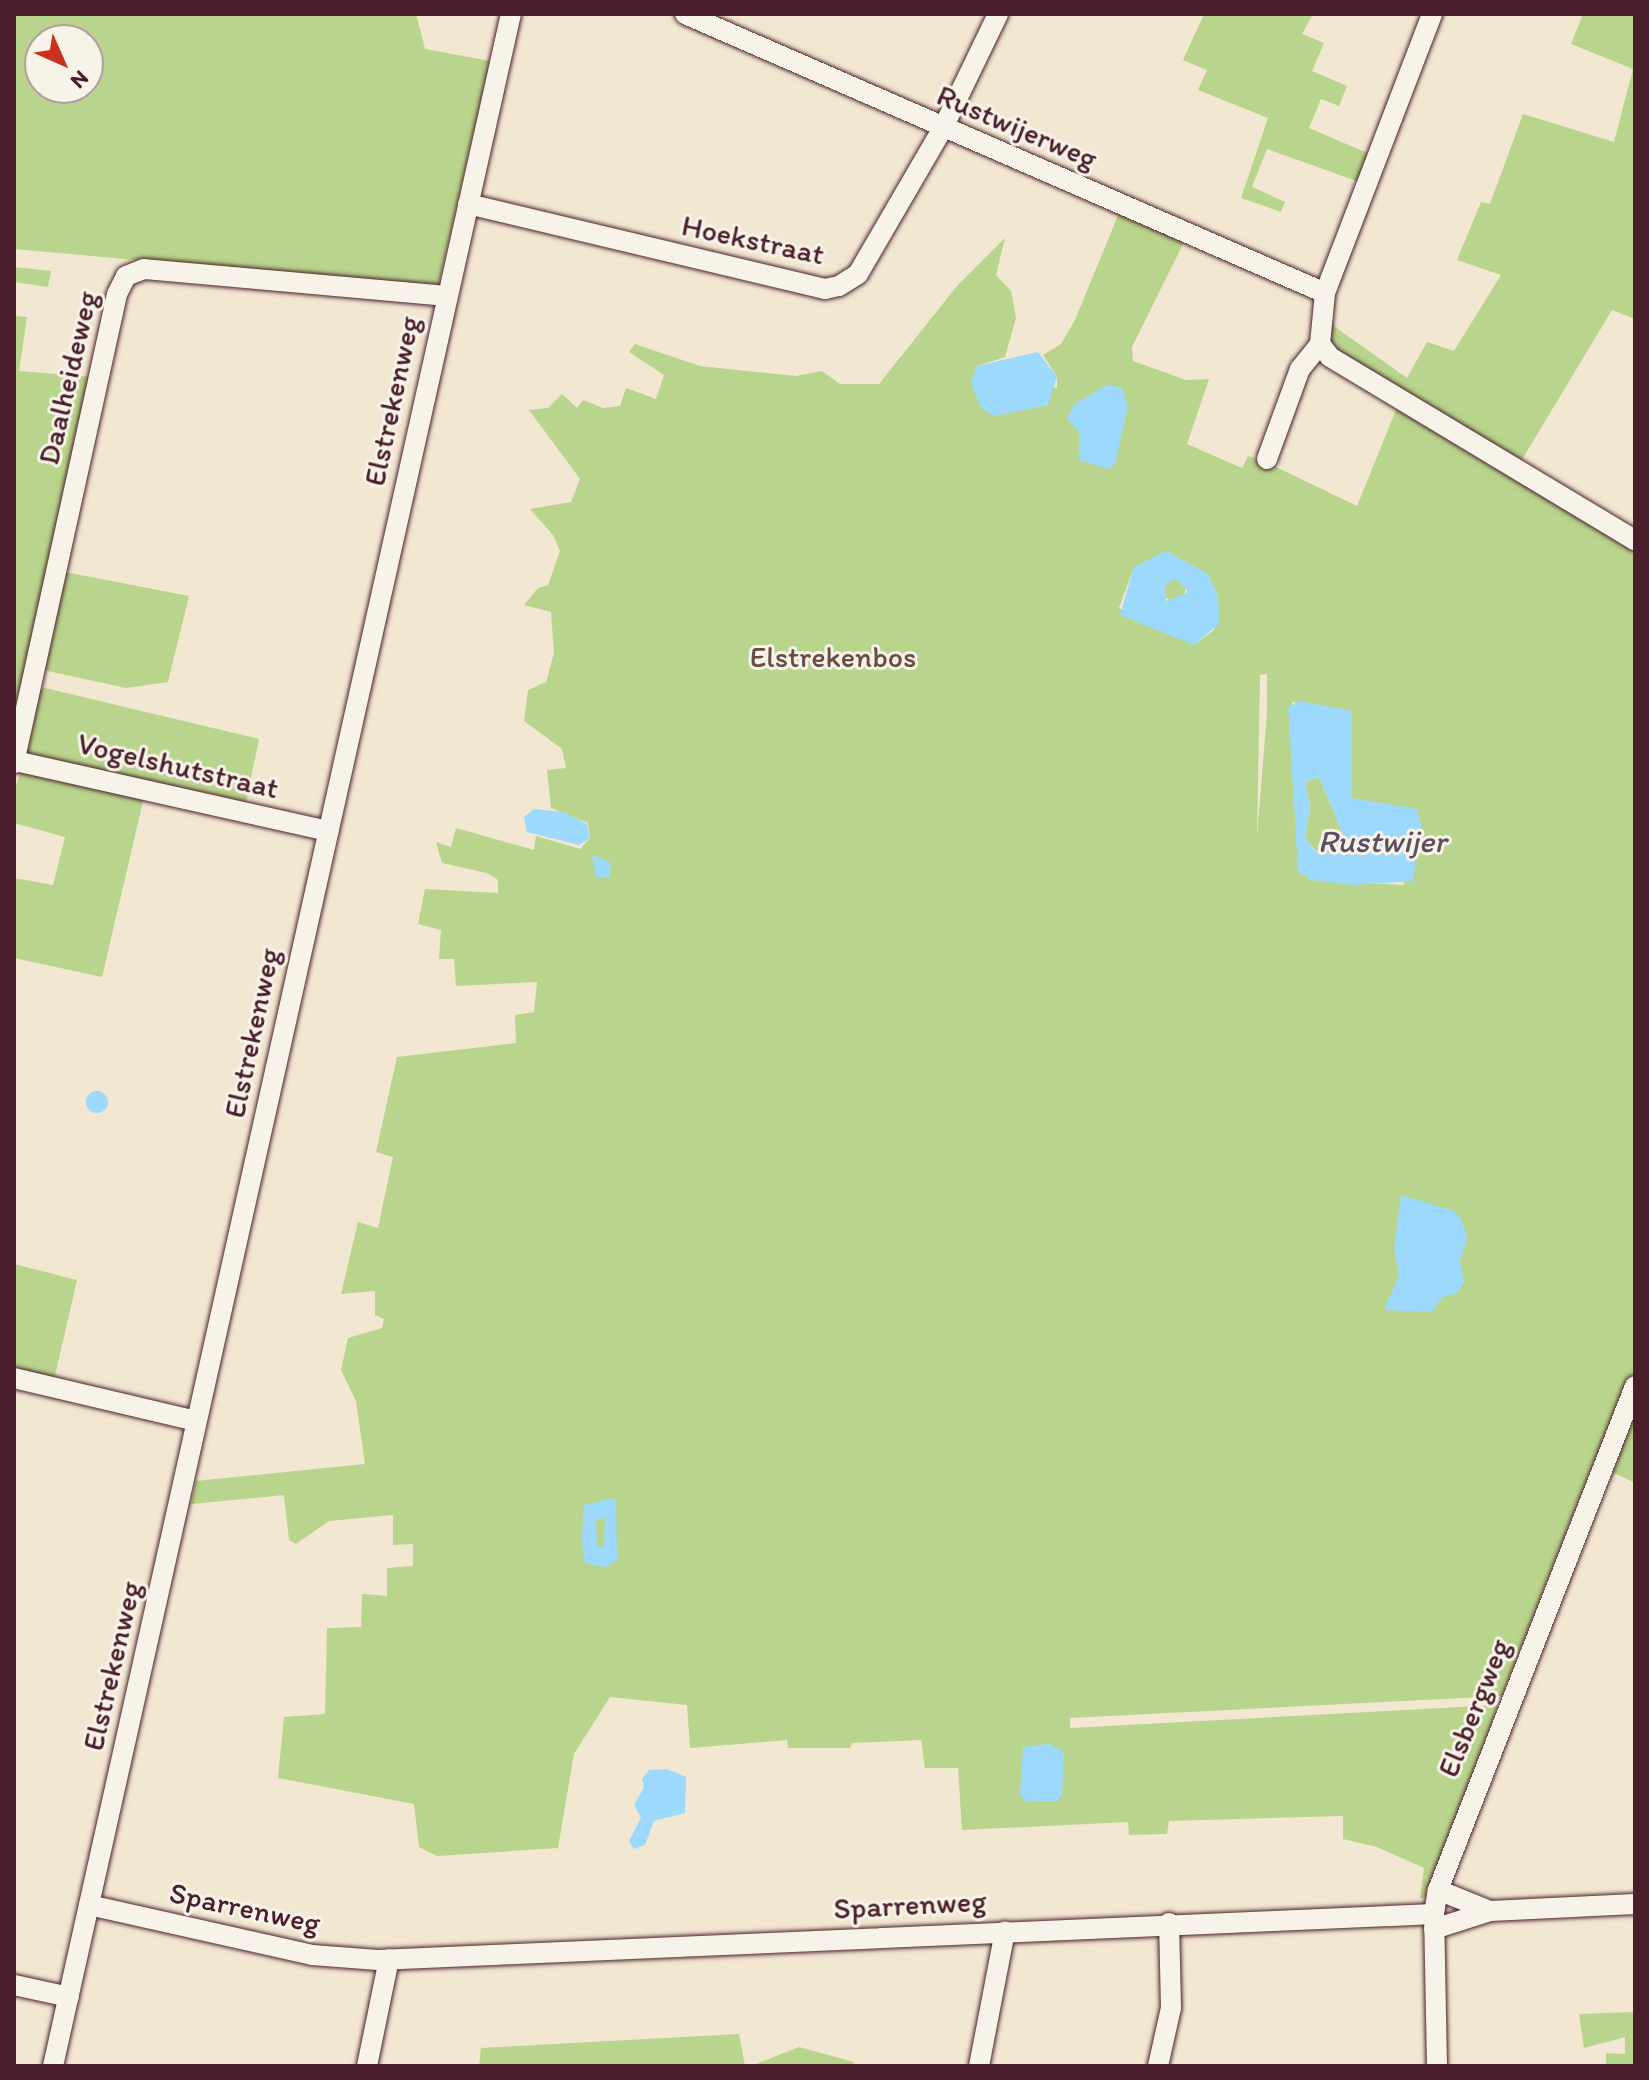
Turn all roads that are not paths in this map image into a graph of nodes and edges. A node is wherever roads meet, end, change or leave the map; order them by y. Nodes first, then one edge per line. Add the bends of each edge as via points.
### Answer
1 (511, 14) edge
2 (685, 14) edge
3 (998, 14) edge
4 (1432, 14) edge
5 (943, 128) junction
6 (468, 204) junction
7 (1325, 293) junction
8 (446, 296) junction
9 (1320, 344) junction
10 (1267, 459) dead end
11 (1635, 540) edge
12 (14, 762) edge
13 (328, 831) junction
14 (14, 1378) edge
15 (1635, 1386) edge
16 (196, 1421) junction
17 (1438, 1890) junction
18 (1635, 1904) edge
19 (89, 1905) junction
20 (1490, 1911) junction
21 (1434, 1922) junction
22 (1169, 1923) junction
23 (1005, 1931) junction
24 (389, 1959) junction
25 (14, 1985) edge
26 (69, 1997) junction
27 (53, 2066) edge
28 (367, 2066) edge
29 (979, 2066) edge
30 (1158, 2066) edge
31 (1437, 2066) edge

1 - 6 street, Elstrekenweg
2 - 5 street, Rustwijerweg
3 - 5 street, Hoekstraat
4 - 7 street
5 - 6 street, Hoekstraat via 858,274 825,289
5 - 7 street, Rustwijerweg
6 - 8 street, Elstrekenweg
7 - 9 street
8 - 12 street, Daalheideweg via 144,269 126,276 117,294
8 - 13 street, Elstrekenweg
9 - 10 street via 1300,369
9 - 11 street via 1342,364
12 - 13 street, Vogelshutstraat
13 - 16 street, Elstrekenweg
14 - 16 street
15 - 17 street, Elsbergweg
16 - 19 street, Elstrekenweg
17 - 20 street
17 - 21 street, Elsbergweg
18 - 20 street
19 - 24 street, Sparrenweg via 312,1955
19 - 26 street, Elstrekenweg
20 - 21 street, Sparrenweg
21 - 22 street, Sparrenweg
21 - 31 street, Elsbergweg
22 - 23 street, Sparrenweg
22 - 30 street via 1171,2008
23 - 24 street, Sparrenweg
23 - 29 street
24 - 28 street
25 - 26 street
26 - 27 street, Elstrekenweg

